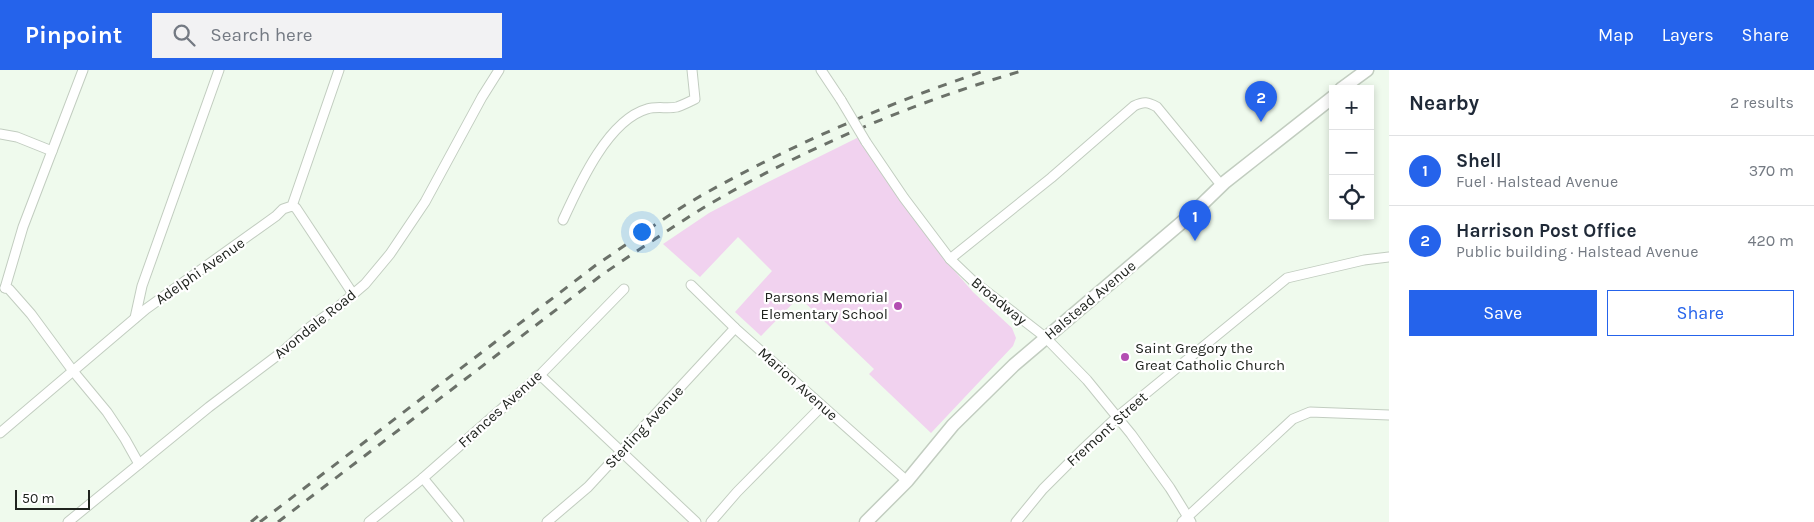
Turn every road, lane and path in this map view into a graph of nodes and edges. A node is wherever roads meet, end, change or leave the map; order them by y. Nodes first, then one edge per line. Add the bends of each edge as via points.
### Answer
1 (83, 70) edge
2 (218, 70) edge
3 (339, 70) edge
4 (499, 70) edge
5 (692, 70) edge
6 (821, 70) edge
7 (1366, 70) edge
8 (1346, 85) edge
9 (1329, 100) edge
10 (0, 134) edge
11 (52, 151) junction
12 (1222, 186) junction
13 (292, 206) junction
14 (563, 220) dead end
15 (1389, 257) edge
16 (950, 259) junction
17 (692, 285) dead end
18 (2, 288) edge
19 (624, 288) dead end
20 (353, 294) junction
21 (136, 318) junction
22 (736, 328) junction
23 (1045, 338) junction
24 (73, 371) junction
25 (540, 375) junction
26 (822, 406) junction
27 (1389, 415) edge
28 (1117, 417) junction
29 (0, 433) edge
30 (621, 452) junction
31 (139, 464) junction
32 (423, 478) junction
33 (907, 481) junction
34 (1187, 520) edge
35 (68, 522) edge
36 (370, 522) edge
37 (459, 522) edge
38 (547, 522) edge
39 (696, 522) edge
40 (711, 522) edge
41 (866, 522) edge
42 (1016, 522) edge

1 - 11 street
2 - 21 street via 142,286
3 - 13 street
4 - 20 street, Avondale Road via 425,202 390,254
5 - 14 street via 695,99 678,107 647,109 626,119 599,151
6 - 16 street, Broadway, bridge via 907,203
7 - 8 street
9 - 12 street, Halstead Avenue
10 - 11 street
11 - 18 street
12 - 16 street via 1157,107 1142,102
12 - 23 street, Halstead Avenue
13 - 20 street
13 - 21 street, Adelphi Avenue
15 - 28 street, Fremont Street via 1287,278
16 - 23 street, Broadway
17 - 22 street, Marion Avenue
18 - 24 street via 8,289 31,314
19 - 25 street, Frances Avenue
20 - 31 street, Avondale Road
21 - 24 street, Adelphi Avenue
22 - 26 street, Marion Avenue
22 - 30 street, Sterling Avenue
23 - 28 street, Broadway via 1087,380
23 - 33 street, Halstead Avenue via 953,424
24 - 29 street, Adelphi Avenue
24 - 31 street via 106,412
25 - 30 street
25 - 32 street, Frances Avenue
26 - 33 street, Marion Avenue
26 - 40 street
27 - 34 street via 1301,414
28 - 34 street, Broadway via 1170,488
28 - 42 street, Fremont Street via 1043,489
30 - 38 street, Sterling Avenue via 588,487
30 - 39 street
31 - 35 street, Avondale Road
32 - 36 street, Frances Avenue
32 - 37 street
33 - 41 street, Halstead Avenue

